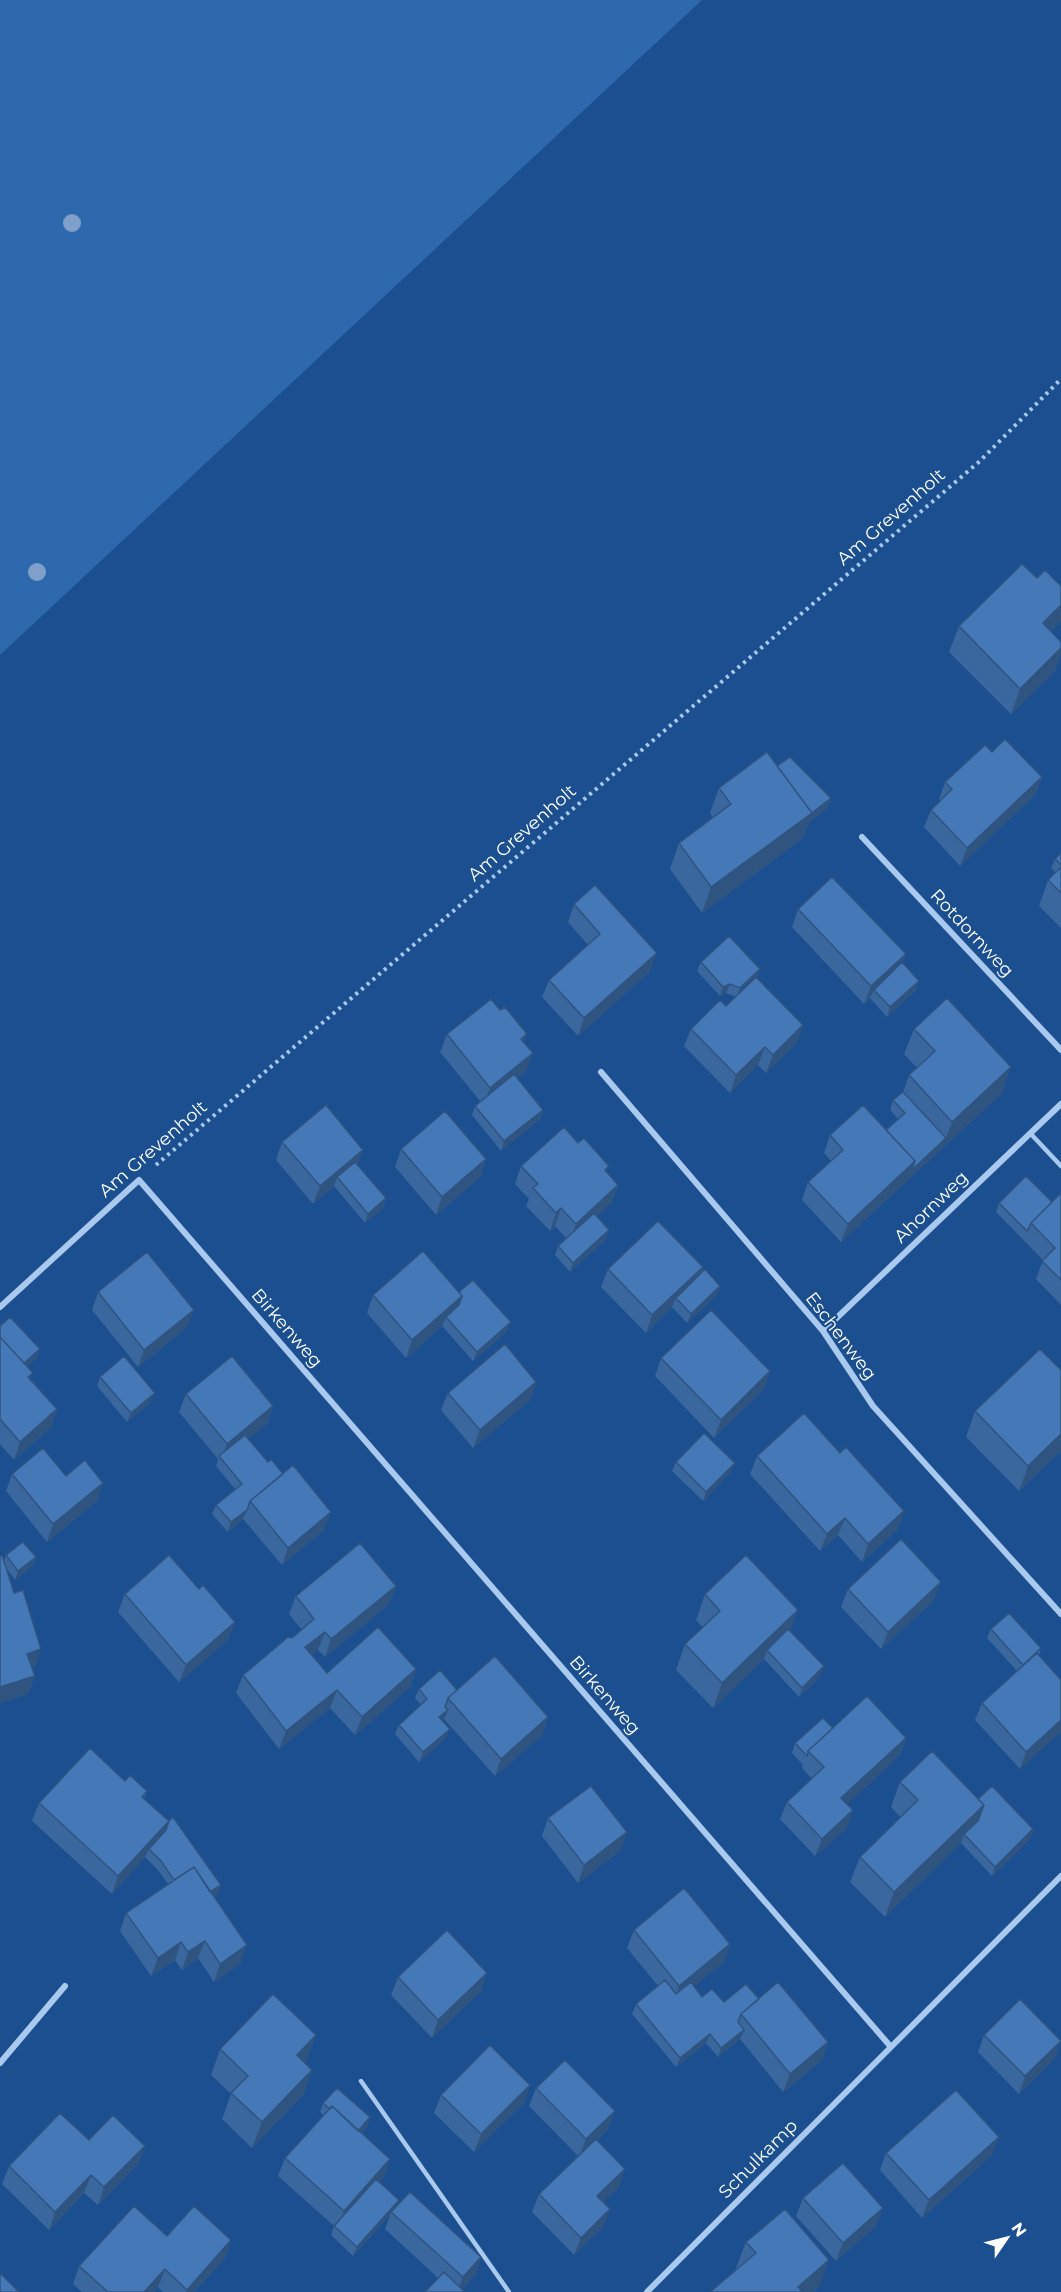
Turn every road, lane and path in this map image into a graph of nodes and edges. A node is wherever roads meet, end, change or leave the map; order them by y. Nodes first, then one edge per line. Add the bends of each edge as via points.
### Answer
1 (1061, 379) edge
2 (862, 837) dead end
3 (1061, 1050) edge
4 (601, 1072) dead end
5 (1061, 1104) edge
6 (1030, 1133) junction
7 (1061, 1166) edge
8 (139, 1180) junction
9 (0, 1307) edge
10 (823, 1331) junction
11 (1061, 1614) edge
12 (1061, 1876) edge
13 (65, 1986) dead end
14 (891, 2047) junction
15 (0, 2063) edge
16 (361, 2081) dead end
17 (509, 2292) edge
18 (647, 2292) edge

1 - 8 path, Am Grevenholt via 980,461
2 - 3 street, Rotdornweg
4 - 10 street, Eschenweg
5 - 6 street, Ahornweg
6 - 7 lane
6 - 10 street, Ahornweg
8 - 9 street, Am Grevenholt
8 - 14 street, Birkenweg
10 - 11 street, Eschenweg via 873,1406
12 - 14 street
13 - 15 street
14 - 18 street, Schulkamp
16 - 17 lane

